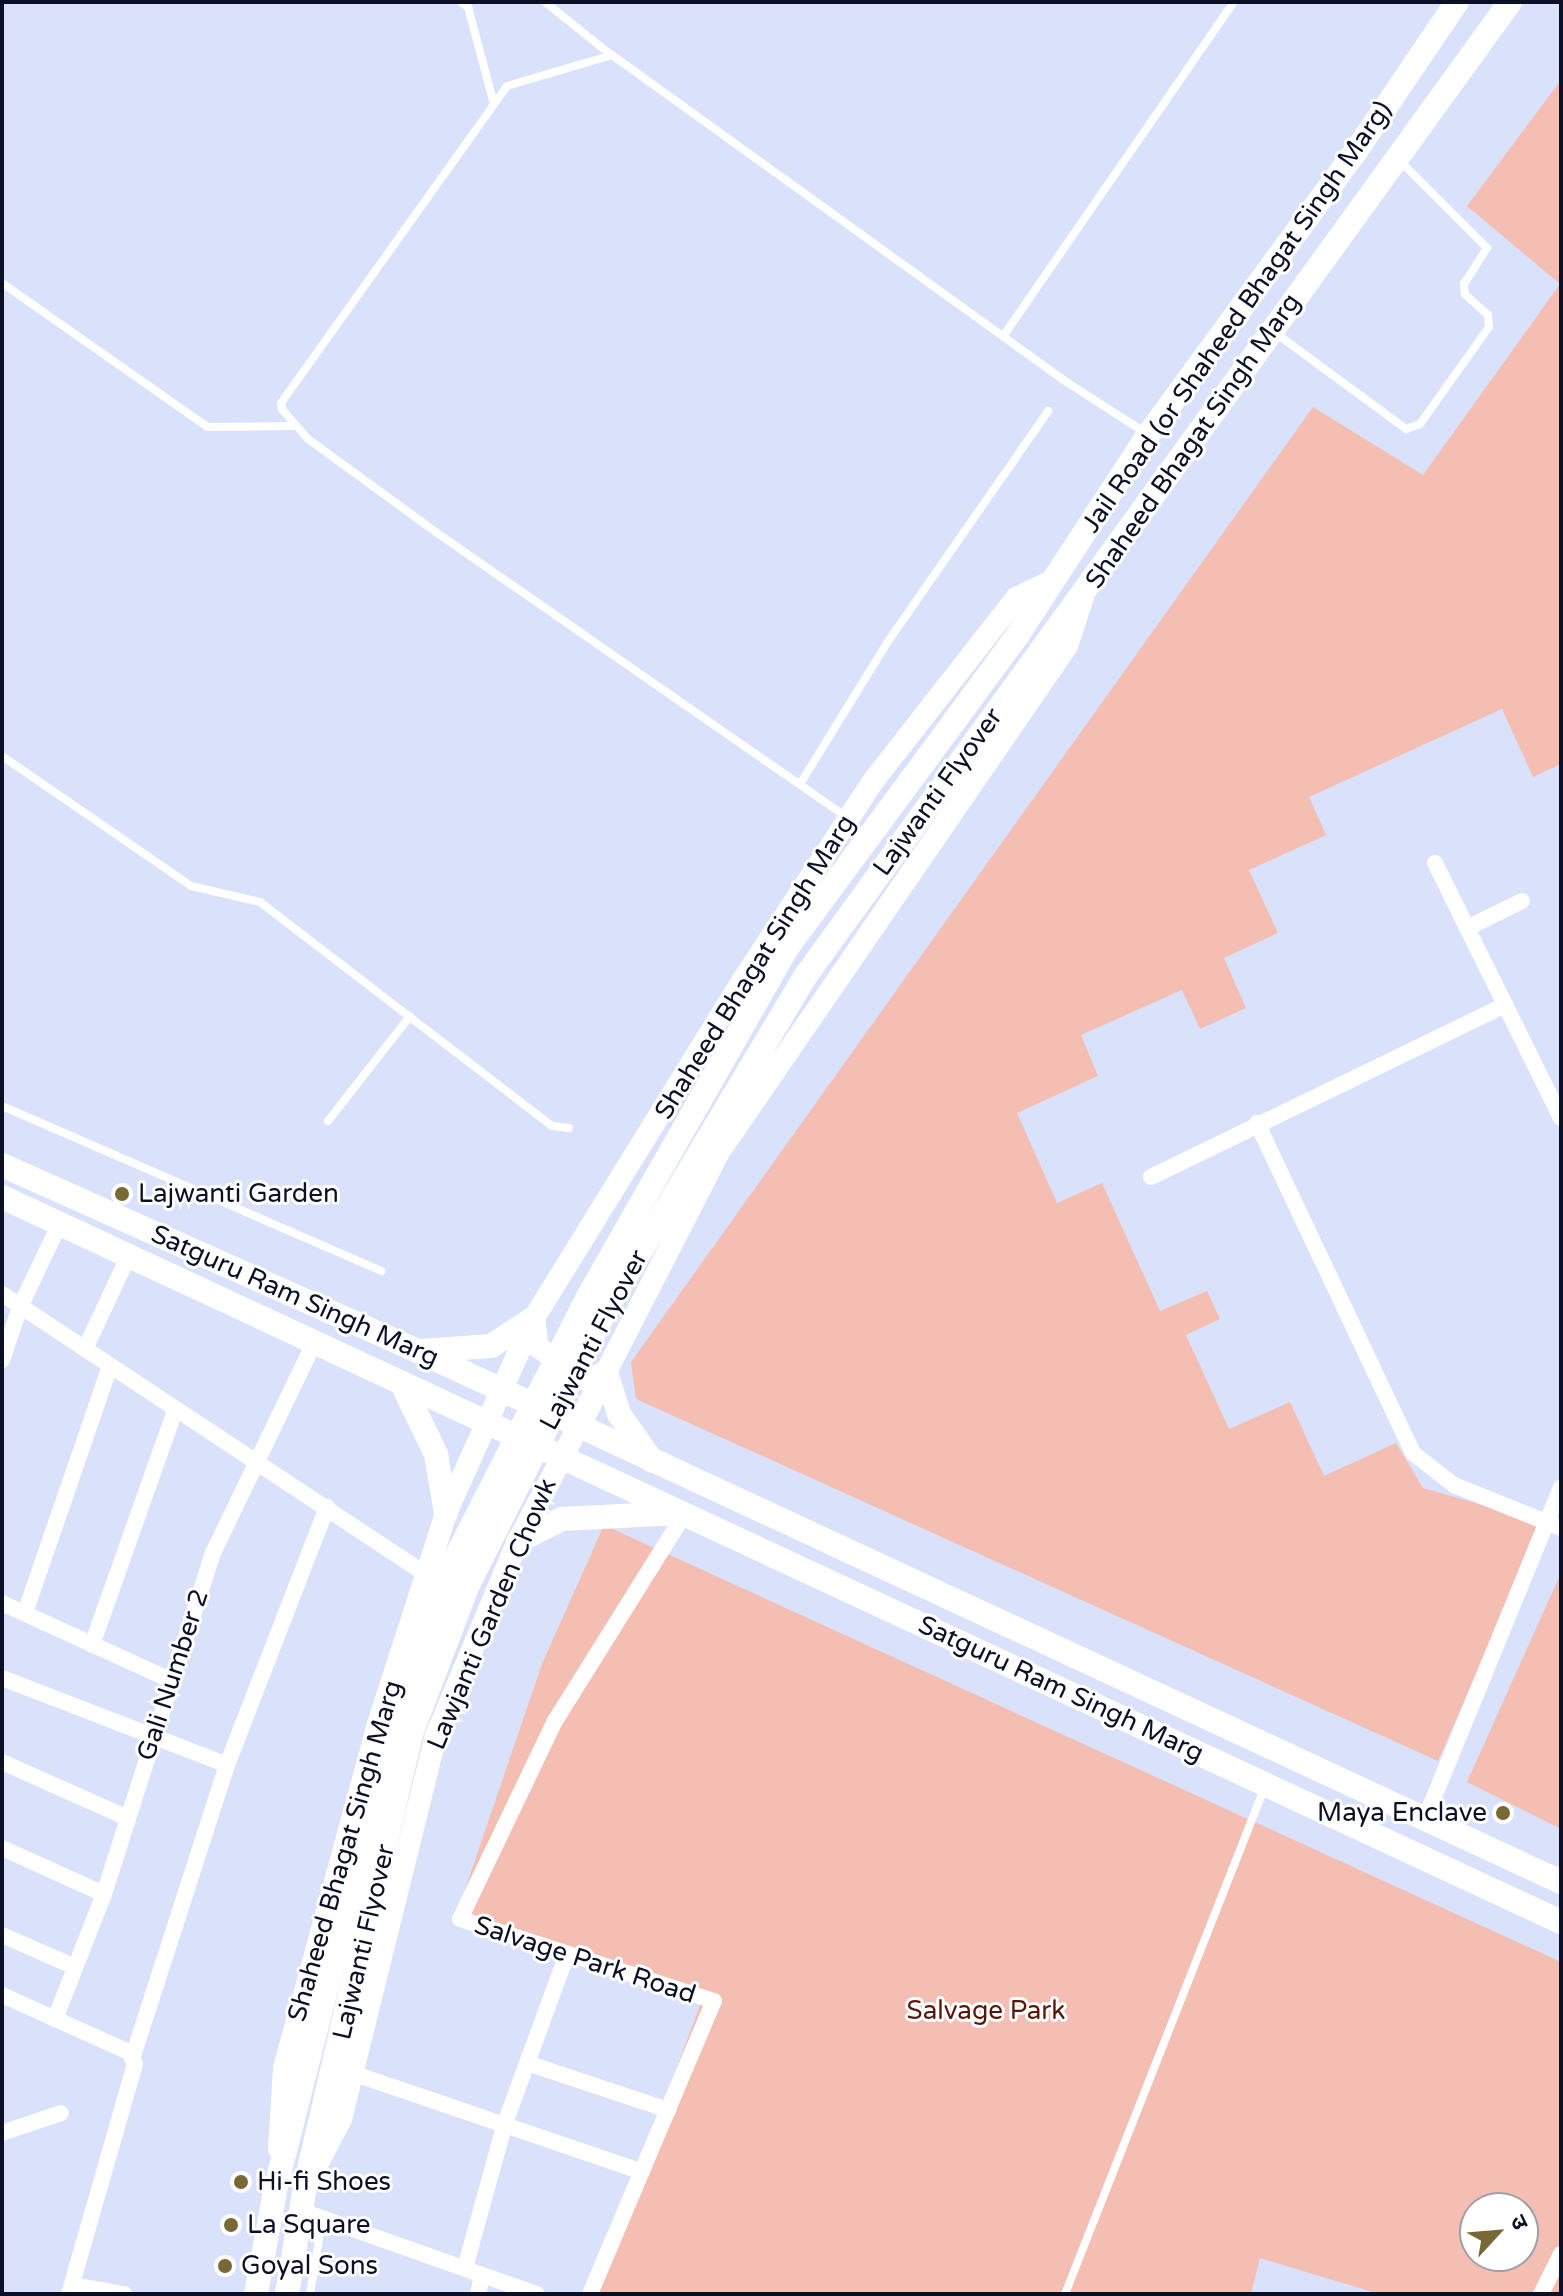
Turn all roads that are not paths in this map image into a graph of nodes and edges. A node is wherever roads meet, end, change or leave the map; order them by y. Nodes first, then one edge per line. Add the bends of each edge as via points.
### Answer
1 (461, 2) edge
2 (545, 2) edge
3 (1234, 2) edge
4 (1457, 2) edge
5 (1510, 2) edge
6 (612, 55) junction
7 (494, 104) junction
8 (1396, 158) junction
9 (2, 283) edge
10 (1271, 330) junction
11 (1004, 335) junction
12 (1048, 411) dead end
13 (293, 426) junction
14 (1148, 435) junction
15 (1054, 580) junction
16 (1086, 589) junction
17 (1019, 633) joint
18 (2, 756) edge
19 (800, 784) junction
20 (849, 818) junction
21 (1435, 863) dead end
22 (1522, 901) dead end
23 (1467, 928) junction
24 (1505, 1005) junction
25 (410, 1016) junction
26 (2, 1106) edge
27 (1561, 1118) edge
28 (328, 1121) dead end
29 (1257, 1123) junction
30 (569, 1128) dead end
31 (2, 1165) edge
32 (1151, 1177) dead end
33 (2, 1197) edge
34 (60, 1223) junction
35 (129, 1255) junction
36 (382, 1271) dead end
37 (2, 1294) edge
38 (20, 1307) junction
39 (534, 1318) junction
40 (315, 1341) junction
41 (85, 1349) junction
42 (418, 1351) junction
43 (2, 1360) edge
44 (110, 1366) junction
45 (606, 1372) junction
46 (401, 1382) junction
47 (499, 1390) junction
48 (175, 1410) junction
49 (486, 1421) junction
50 (578, 1427) junction
51 (561, 1456) junction
52 (254, 1463) junction
53 (653, 1463) junction
54 (1561, 1488) edge
55 (327, 1507) junction
56 (446, 1513) junction
57 (685, 1513) junction
58 (1555, 1526) edge
59 (518, 1541) junction
60 (427, 1575) junction
61 (2, 1603) edge
62 (25, 1613) junction
63 (92, 1645) junction
64 (2, 1678) edge
65 (170, 1680) junction
66 (378, 1724) junction
67 (435, 1738) junction
68 (150, 1739) junction
69 (2, 1762) edge
70 (227, 1765) junction
71 (1266, 1785) junction
72 (128, 1818) junction
73 (1425, 1819) junction
74 (2, 1848) edge
75 (1561, 1882) edge
76 (104, 1894) junction
77 (1561, 1922) edge
78 (2, 1935) edge
79 (567, 1954) junction
80 (75, 1967) junction
81 (2, 1995) edge
82 (55, 2019) junction
83 (133, 2056) junction
84 (527, 2063) junction
85 (352, 2073) junction
86 (668, 2110) junction
87 (61, 2113) dead end
88 (504, 2126) junction
89 (2, 2133) edge
90 (642, 2172) junction
91 (276, 2186) junction
92 (305, 2186) junction
93 (313, 2213) junction
94 (1561, 2254) edge
95 (465, 2268) junction
96 (482, 2275) junction
97 (71, 2289) edge
98 (124, 2294) edge
99 (256, 2294) edge
100 (287, 2294) edge
101 (310, 2294) edge
102 (478, 2294) edge
103 (537, 2294) edge
104 (590, 2294) edge
105 (1065, 2294) edge
106 (1541, 2294) edge

1 - 7 lane via 468,7
2 - 6 lane
3 - 11 lane
4 - 14 main road, Jail Road (or Shaheed Bhagat Singh Marg) via 1354,154
5 - 8 main road, Shaheed Bhagat Singh Marg
6 - 7 lane via 514,81
6 - 11 lane
7 - 13 lane via 281,403
8 - 10 main road, Shaheed Bhagat Singh Marg
8 - 10 lane via 1487,248 1464,284 1465,294 1488,315 1489,327 1420,424 1406,429
9 - 13 lane via 208,427
10 - 16 main road, Shaheed Bhagat Singh Marg
11 - 14 lane
12 - 19 lane via 889,640
13 - 19 lane via 437,533
14 - 15 main road, Jail Road (or Shaheed Bhagat Singh Marg)
15 - 17 main road, Jail Road (or Shaheed Bhagat Singh Marg)
15 - 20 street, Shaheed Bhagat Singh Marg via 1016,598
16 - 45 street, Shaheed Bhagat Singh Marg via 1067,646 719,1152
16 - 92 main road, Lajwanti Flyover via 807,974 605,1311 468,1585 411,1734
17 - 91 main road, Lajwanti Flyover via 787,948 589,1295 452,1565 393,1728
18 - 25 lane via 191,886 260,902
19 - 20 lane
20 - 39 street, Shaheed Bhagat Singh Marg
21 - 23 street
22 - 23 street
23 - 24 street
24 - 27 street
24 - 29 street
25 - 28 lane
25 - 30 lane via 552,1126
26 - 36 lane
29 - 32 street
29 - 58 street via 1413,1453 1424,1467 1454,1485
31 - 42 main road, Satguru Ram Singh Marg
33 - 34 main road, Satguru Ram Singh Marg
34 - 35 main road, Satguru Ram Singh Marg
34 - 38 street
35 - 40 main road, Satguru Ram Singh Marg
35 - 41 street
37 - 38 street
38 - 41 street
38 - 43 street
39 - 42 main road via 491,1346
39 - 45 street via 538,1347 586,1380
39 - 47 street, Shaheed Bhagat Singh Marg
40 - 46 main road, Satguru Ram Singh Marg
40 - 52 street, Gali Number 2
41 - 44 street
42 - 47 main road, Satguru Ram Singh Marg
44 - 48 street
44 - 62 street
45 - 50 main road, Shaheed Bhagat Singh Marg
45 - 53 main road via 619,1414
46 - 49 main road, Satguru Ram Singh Marg
46 - 56 main road via 436,1454
47 - 49 street
47 - 50 main road
48 - 52 street
48 - 63 street
49 - 51 main road, Lawjanti Garden Chowk
49 - 56 street, Shaheed Bhagat Singh Marg
50 - 51 street, Lawjanti Garden Chowk
50 - 53 main road, Satguru Ram Singh Marg
51 - 57 main road, Satguru Ram Singh Marg
51 - 59 street, Lawjanti Garden Chowk
52 - 55 street
52 - 65 street, Gali Number 2 via 213,1553
53 - 73 main road, Satguru Ram Singh Marg
54 - 58 street
55 - 60 street
55 - 70 street
56 - 60 street, Shaheed Bhagat Singh Marg
57 - 59 main road via 562,1519
57 - 71 main road, Satguru Ram Singh Marg
57 - 79 street, Salvage Park Road via 555,1721 460,1919
58 - 73 street
59 - 67 street, Lawjanti Garden Chowk
60 - 66 street, Shaheed Bhagat Singh Marg
61 - 62 street
62 - 63 street
63 - 65 street
64 - 68 street
65 - 68 street, Gali Number 2
66 - 67 street via 394,1709 425,1718
66 - 91 street, Shaheed Bhagat Singh Marg via 284,2068
67 - 85 street, Lawjanti Garden Chowk
68 - 70 street
68 - 72 street, Gali Number 2
69 - 72 street
70 - 83 street
71 - 77 main road, Satguru Ram Singh Marg
71 - 105 lane
72 - 76 street, Gali Number 2
73 - 75 main road, Satguru Ram Singh Marg
74 - 76 street
76 - 80 street, Gali Number 2
78 - 80 street
79 - 84 street
79 - 86 street, Salvage Park Road via 714,2001
80 - 82 street, Gali Number 2
81 - 82 street
82 - 83 street
83 - 97 street
84 - 86 street
84 - 88 street
85 - 88 street
85 - 92 street, Lawjanti Garden Chowk via 337,2128
86 - 90 street, Salvage Park Road
87 - 89 street
88 - 90 street
88 - 95 street
90 - 104 street, Salvage Park Road
91 - 99 main road, Shaheed Bhagat Singh Marg
92 - 93 main road
93 - 95 street
93 - 100 main road
93 - 101 lane
94 - 106 street
95 - 96 street
96 - 102 street
96 - 103 street
97 - 98 street

